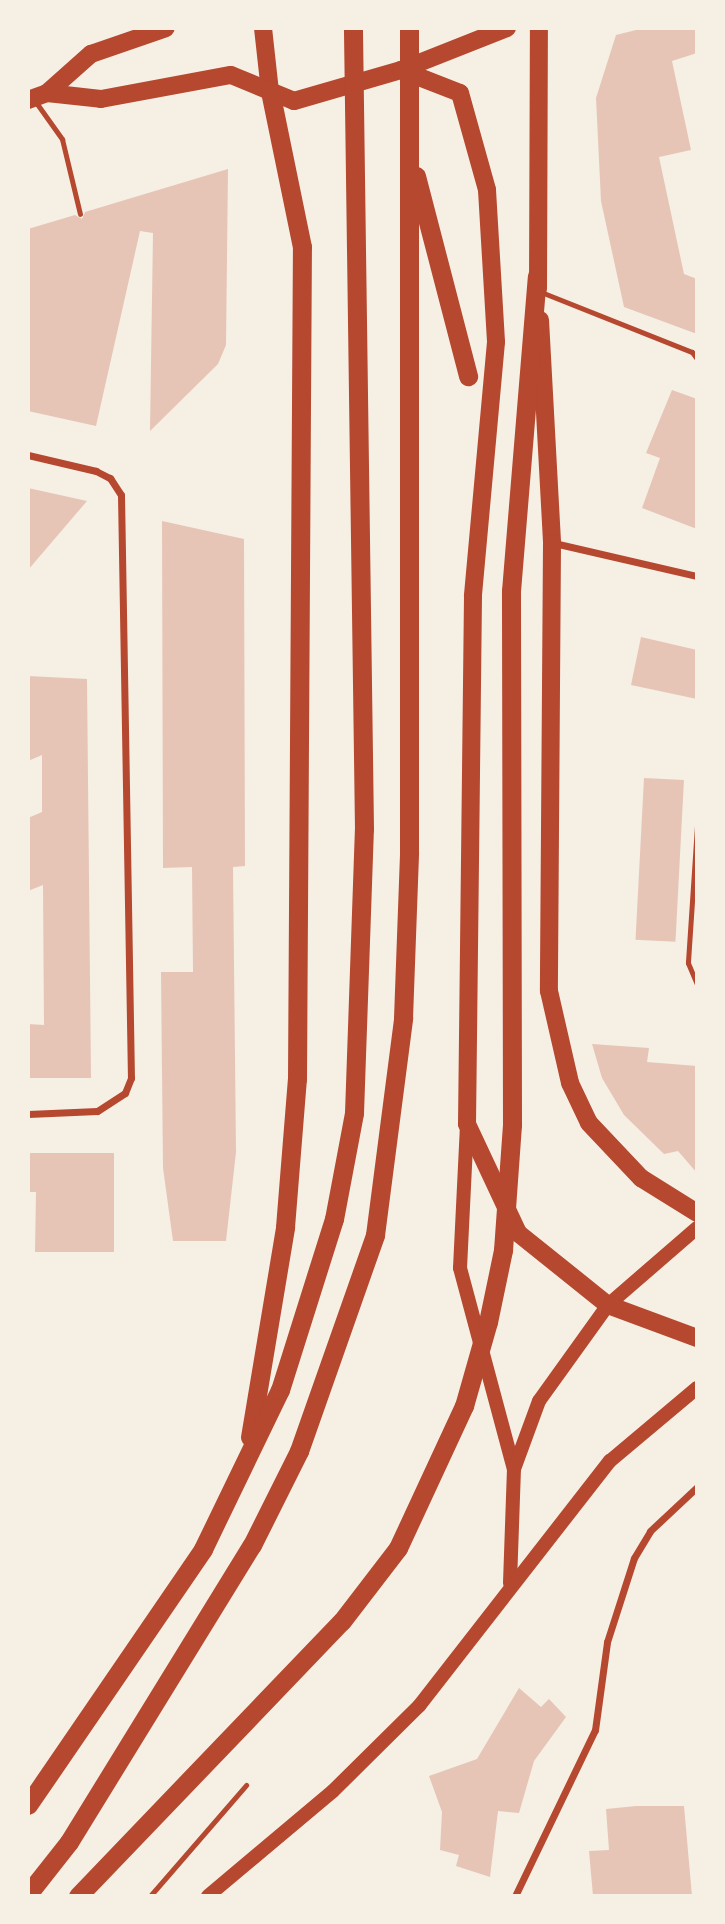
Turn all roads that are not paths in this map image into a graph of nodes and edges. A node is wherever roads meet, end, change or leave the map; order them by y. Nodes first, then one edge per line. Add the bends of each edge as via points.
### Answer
1 (166, 28) edge
2 (263, 28) edge
3 (353, 28) edge
4 (409, 28) edge
5 (508, 28) edge
6 (539, 28) edge
7 (401, 70) junction
8 (270, 91) junction
9 (36, 97) edge
10 (408, 148) junction
11 (80, 214) dead end
12 (538, 283) junction
13 (697, 359) edge
14 (468, 376) dead end
15 (28, 455) edge
16 (552, 543) junction
17 (697, 576) edge
18 (697, 826) edge
19 (697, 984) edge
20 (28, 1114) edge
21 (467, 1124) junction
22 (697, 1213) edge
23 (697, 1228) edge
24 (608, 1305) junction
25 (697, 1338) edge
26 (697, 1388) edge
27 (246, 1465) junction
28 (514, 1469) junction
29 (697, 1487) edge
30 (510, 1583) junction
31 (246, 1785) dead end
32 (28, 1805) edge
33 (28, 1894) edge
34 (78, 1896) edge
35 (150, 1896) edge
36 (208, 1896) edge
37 (515, 1896) edge

1 - 9 main road via 91,54
2 - 8 main road
3 - 27 highway via 364,829 354,1114 334,1219 305,1318
4 - 10 highway
5 - 7 main road
6 - 12 main road
7 - 8 main road via 320,97 293,101
7 - 21 main road via 460,93 487,190 496,342 473,596
8 - 9 main road via 213,74 101,99
8 - 27 highway via 302,247 297,1079 285,1227
9 - 11 lane via 62,139
10 - 14 highway
10 - 33 highway via 409,852 403,1018 375,1235 304,1439 252,1545 69,1842
12 - 13 lane via 692,352
12 - 16 main road
12 - 34 highway via 511,591 512,1125 503,1250 464,1406 398,1548 358,1600
15 - 20 street via 110,478 121,495 131,1078 111,1104 80,1115
16 - 17 street
16 - 22 main road via 549,991 570,1083 589,1122 618,1158
18 - 19 lane via 688,963
21 - 24 main road via 519,1233
21 - 28 main road via 460,1268
23 - 24 main road
24 - 25 main road
24 - 28 main road via 539,1401
26 - 30 main road via 610,1461
27 - 32 highway via 204,1549
28 - 30 main road
29 - 37 street via 650,1531 623,1583 607,1642 595,1730
30 - 36 main road via 419,1706 333,1791
31 - 35 lane

